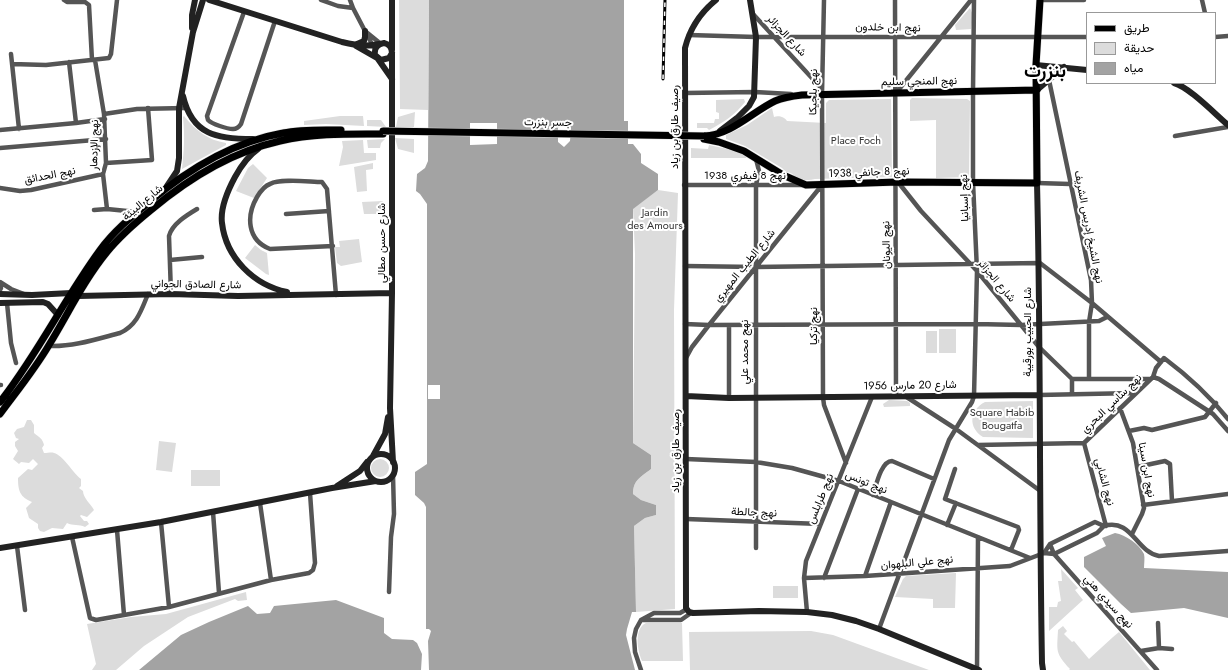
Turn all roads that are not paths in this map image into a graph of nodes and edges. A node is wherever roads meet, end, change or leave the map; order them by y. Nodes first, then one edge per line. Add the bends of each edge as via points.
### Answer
1 (64, 0) edge
2 (117, 0) edge
3 (195, 0) edge
4 (203, 0) edge
5 (209, 0) edge
6 (321, 0) edge
7 (350, 0) edge
8 (392, 0) edge
9 (716, 0) edge
10 (750, 0) edge
11 (824, 0) edge
12 (895, 0) edge
13 (971, 0) edge
14 (974, 0) edge
15 (1040, 0) edge
16 (1084, 0) edge
17 (1202, 0) edge
18 (353, 8) junction
19 (244, 12) junction
20 (1205, 12) edge
21 (752, 13) junction
22 (275, 21) junction
23 (365, 31) junction
24 (193, 32) junction
25 (689, 35) junction
26 (392, 36) junction
27 (1038, 36) junction
28 (1228, 36) edge
29 (756, 37) junction
30 (774, 37) junction
31 (824, 37) junction
32 (1086, 37) edge
33 (1216, 37) edge
34 (894, 38) junction
35 (940, 38) junction
36 (973, 38) junction
37 (381, 44) junction
38 (354, 45) junction
39 (372, 46) junction
40 (392, 52) junction
41 (11, 54) dead end
42 (377, 57) junction
43 (94, 60) junction
44 (69, 62) junction
45 (12, 64) junction
46 (1036, 65) junction
47 (1064, 67) junction
48 (1086, 70) edge
49 (392, 79) junction
50 (1049, 80) junction
51 (1176, 84) edge
52 (1037, 90) junction
53 (755, 92) junction
54 (822, 92) junction
55 (972, 92) junction
56 (685, 93) junction
57 (896, 93) junction
58 (802, 95) junction
59 (148, 108) junction
60 (182, 108) junction
61 (104, 117) junction
62 (76, 124) junction
63 (1228, 126) edge
64 (19, 129) junction
65 (0, 130) edge
66 (383, 132) joint
67 (714, 136) junction
68 (1175, 136) dead end
69 (106, 139) junction
70 (260, 142) junction
71 (0, 148) edge
72 (755, 158) junction
73 (106, 163) junction
74 (103, 174) junction
75 (896, 182) junction
76 (973, 182) junction
77 (1037, 183) junction
78 (1070, 184) junction
79 (684, 185) junction
80 (756, 185) junction
81 (806, 185) junction
82 (822, 185) junction
83 (0, 188) edge
84 (165, 189) junction
85 (197, 209) dead end
86 (94, 210) dead end
87 (106, 210) junction
88 (330, 211) junction
89 (137, 212) junction
90 (286, 214) dead end
91 (332, 246) junction
92 (202, 257) dead end
93 (170, 260) junction
94 (1040, 263) junction
95 (970, 264) junction
96 (976, 264) junction
97 (897, 265) junction
98 (685, 266) junction
99 (823, 266) junction
100 (756, 267) junction
101 (977, 272) junction
102 (0, 283) edge
103 (0, 290) edge
104 (0, 294) edge
105 (25, 294) junction
106 (148, 294) junction
107 (171, 294) junction
108 (296, 294) junction
109 (392, 294) junction
110 (32, 295) junction
111 (74, 295) junction
112 (336, 295) junction
113 (32, 302) junction
114 (3, 303) edge
115 (1092, 303) junction
116 (58, 315) junction
117 (1107, 317) junction
118 (1089, 322) junction
119 (1039, 323) junction
120 (685, 324) junction
121 (823, 324) junction
122 (896, 324) junction
123 (976, 324) junction
124 (709, 325) junction
125 (729, 325) junction
126 (755, 325) junction
127 (1021, 325) junction
128 (49, 346) junction
129 (1039, 347) junction
130 (685, 359) junction
131 (1162, 360) junction
132 (16, 363) dead end
133 (1152, 378) junction
134 (1072, 379) junction
135 (1089, 379) junction
136 (1072, 394) junction
137 (1135, 394) junction
138 (1039, 395) junction
139 (686, 396) junction
140 (896, 396) junction
141 (906, 396) junction
142 (974, 396) junction
143 (823, 397) junction
144 (872, 397) junction
145 (729, 398) junction
146 (755, 398) junction
147 (0, 402) edge
148 (1216, 404) junction
149 (390, 408) junction
150 (1120, 408) junction
151 (1210, 412) junction
152 (0, 414) edge
153 (1228, 419) edge
154 (956, 429) junction
155 (1129, 431) junction
156 (1228, 432) edge
157 (1084, 443) junction
158 (978, 445) junction
159 (1040, 445) junction
160 (371, 459) junction
161 (686, 459) junction
162 (393, 462) junction
163 (756, 462) junction
164 (846, 462) junction
165 (1137, 467) junction
166 (955, 469) dead end
167 (392, 475) junction
168 (934, 479) junction
169 (376, 481) junction
170 (838, 481) junction
171 (332, 488) junction
172 (858, 489) junction
173 (1040, 490) junction
174 (310, 494) junction
175 (1228, 494) edge
176 (873, 495) junction
177 (1172, 501) junction
178 (891, 502) junction
179 (260, 503) junction
180 (956, 503) junction
181 (1143, 505) junction
182 (213, 512) junction
183 (921, 514) junction
184 (686, 518) junction
185 (161, 522) junction
186 (756, 522) junction
187 (821, 524) junction
188 (947, 525) junction
189 (1105, 526) junction
190 (117, 530) junction
191 (1132, 534) junction
192 (72, 537) junction
193 (978, 537) junction
194 (1050, 544) junction
195 (17, 546) junction
196 (0, 548) edge
197 (756, 548) dead end
198 (1011, 550) junction
199 (1228, 551) edge
200 (1042, 554) junction
201 (1054, 554) junction
202 (1030, 558) junction
203 (978, 567) junction
204 (898, 574) junction
205 (864, 576) junction
206 (804, 578) junction
207 (824, 578) junction
208 (271, 580) junction
209 (389, 592) dead end
210 (219, 593) junction
211 (169, 607) junction
212 (25, 610) dead end
213 (689, 611) junction
214 (807, 612) junction
215 (124, 615) junction
216 (1158, 623) dead end
217 (879, 629) junction
218 (1159, 648) junction
219 (1172, 649) dead end
220 (1141, 651) junction
221 (1042, 668) edge
222 (641, 670) edge
223 (978, 670) edge
224 (1157, 670) edge

1 - 43 street via 85,2 89,5
2 - 43 street via 111,54 107,59
3 - 24 street via 192,15
4 - 24 street
5 - 19 street
6 - 18 street
7 - 18 street
8 - 26 street, شارع حسن مطالي
9 - 25 street, رصيف طارق بن زياد via 701,14
10 - 21 street
11 - 31 street, نهج بلجيكا
12 - 34 street, نهج اليونان
13 - 35 street
14 - 36 street, نهج إسبانيا
15 - 16 street
15 - 27 main road, شارع الحبيب بورقيبة
17 - 20 street
18 - 23 street
19 - 22 street
19 - 22 street via 207,116 213,124 233,129 241,124
21 - 29 street
21 - 30 street, شارع الجزائر
22 - 38 street
23 - 37 street
23 - 38 street via 364,41
23 - 39 street
24 - 60 street via 182,92
25 - 29 street, نهج ابن خلدون
25 - 56 street, رصيف طارق بن زياد via 685,48
26 - 37 street
26 - 40 street, شارع حسن مطالي
27 - 32 street, نهج ابن خلدون
27 - 36 street, نهج ابن خلدون
27 - 46 main road, شارع الحبيب بورقيبة
28 - 33 street
29 - 30 street, نهج ابن خلدون
29 - 53 street
30 - 31 street, نهج ابن خلدون
30 - 54 street, شارع الجزائر
31 - 34 street, نهج ابن خلدون
31 - 54 street, نهج بلجيكا
34 - 35 street, نهج ابن خلدون
34 - 57 street, نهج اليونان
35 - 36 street, نهج ابن خلدون
35 - 57 street
36 - 55 street, نهج إسبانيا
37 - 39 street
37 - 40 street via 389,45
37 - 42 street via 376,48
38 - 39 street
38 - 42 street
39 - 42 street
40 - 42 street via 387,60
40 - 49 street, شارع حسن مطالي
41 - 45 street
42 - 49 street
43 - 44 street
43 - 61 street
44 - 45 street via 46,65
44 - 62 street
45 - 64 street
46 - 47 street
46 - 52 main road, شارع الحبيب بورقيبة
47 - 48 street
47 - 50 street
49 - 109 street, شارع حسن مطالي
50 - 52 street
50 - 78 street, نهج الشيخ إدريس الشريف
51 - 63 street via 1191,93
52 - 55 main road, نهج المنجي سليم
52 - 77 main road, شارع الحبيب بورقيبة
53 - 56 street, نهج المنجي سليم
53 - 58 street, نهج المنجي سليم
53 - 67 street via 749,106
54 - 57 main road, نهج المنجي سليم
54 - 58 main road, نهج المنجي سليم
54 - 82 street, نهج بلجيكا
55 - 57 main road, نهج المنجي سليم
55 - 76 street, نهج إسبانيا
56 - 79 street, رصيف طارق بن زياد
57 - 75 street, نهج اليونان
58 - 67 main road, نهج المنجي سليم via 776,101
59 - 60 street, نهج الإزدهار
59 - 61 street, نهج الإزدهار via 125,110
59 - 73 street via 152,160
60 - 70 street via 195,123 212,135
60 - 84 street via 177,171
61 - 62 street
61 - 69 street, نهج الإزدهار
62 - 64 street
63 - 68 street
64 - 65 street
66 - 67 main road, جسر بنزرت, bridge via 704,138
66 - 70 main road, شارع البيئة
67 - 72 main road, نهج 8 جانفي 1938
69 - 71 street
69 - 73 street, نهج الإزدهار
70 - 84 main road, شارع البيئة via 227,150 186,173
70 - 108 street via 231,184 222,210 225,238 245,270 268,286
70 - 111 main road, شارع البيئة via 190,180 169,195 117,241
72 - 80 street, نهج محمد علي via 759,171
72 - 81 main road, نهج 8 جانفي 1938
73 - 74 street, نهج الإزدهار
74 - 83 street, نهج الحدائق via 31,190
74 - 87 street, نهج الإزدهار
75 - 76 main road, نهج 8 جانفي 1938
75 - 82 main road, نهج 8 جانفي 1938
75 - 95 street, شارع الجزائر
75 - 97 street, نهج اليونان
76 - 77 main road, نهج 8 جانفي 1938
76 - 96 street, نهج إسبانيا
77 - 78 street
77 - 94 street, شارع الحبيب بورقيبة
78 - 115 street, نهج الشيخ إدريس الشريف via 1091,280
79 - 80 street, نهج 8 فيفري 1938
79 - 98 street, رصيف طارق بن زياد
80 - 81 street, نهج 8 فيفري 1938
80 - 100 street, نهج محمد علي
81 - 82 main road, نهج 8 جانفي 1938
82 - 99 street, نهج تركيا
82 - 100 street, شارع الطيب المهيري
84 - 89 main road, شارع البيئة
85 - 93 street via 184,217 170,232
86 - 87 street
87 - 89 street
88 - 90 street
88 - 91 street
88 - 91 street via 327,189 322,182 276,182 263,189 250,215 255,239 262,246 270,249
89 - 111 main road, شارع البيئة via 102,248
91 - 112 street
92 - 93 street
93 - 107 street
94 - 96 street
94 - 115 street
94 - 119 street, شارع الحبيب بورقيبة
95 - 96 street
95 - 97 street
95 - 101 street, شارع الجزائر
96 - 101 street, نهج إسبانيا
97 - 99 street
97 - 122 street, نهج اليونان
98 - 100 street
98 - 120 street, رصيف طارق بن زياد
99 - 100 street
99 - 121 street, نهج تركيا
100 - 124 street, شارع الطيب المهيري
100 - 126 street, نهج محمد علي
101 - 123 street, نهج إسبانيا
101 - 127 street, شارع الجزائر
102 - 103 street
102 - 105 street
104 - 105 street, شارع الصادق الجواني
105 - 110 street, شارع الصادق الجواني
106 - 107 street, شارع الصادق الجواني
106 - 111 street, شارع الصادق الجواني
106 - 128 street via 138,318 130,328 120,333 68,346
107 - 108 street, شارع الصادق الجواني
108 - 112 street, شارع الصادق الجواني
109 - 112 street, شارع الصادق الجواني
109 - 149 street, شارع حسن مطالي
110 - 111 street, شارع الصادق الجواني
110 - 113 street
111 - 116 main road, شارع البيئة
111 - 128 main road, شارع البيئة
113 - 114 street
113 - 116 street via 46,303
114 - 132 street
115 - 117 street
115 - 118 street, نهج الشيخ إدريس الشريف
116 - 147 main road, شارع البيئة
117 - 118 street
117 - 131 street
118 - 119 street
118 - 135 street, نهج الشيخ إدريس الشريف
119 - 127 street
119 - 129 street, شارع الحبيب بورقيبة
120 - 124 street
120 - 130 street, رصيف طارق بن زياد
121 - 122 street
121 - 126 street
121 - 143 street, نهج تركيا
122 - 123 street
122 - 140 street, نهج اليونان
123 - 127 street
123 - 142 street, نهج إسبانيا
124 - 125 street
124 - 130 street, شارع الطيب المهيري
125 - 126 street
125 - 145 street
126 - 146 street, نهج محمد علي
127 - 129 street, شارع الجزائر
128 - 152 main road, شارع البيئة
129 - 134 street, شارع الجزائر
129 - 138 street, شارع الحبيب بورقيبة
130 - 139 street, رصيف طارق بن زياد
131 - 133 street, نهج ساسي البحري
131 - 148 street via 1189,377
133 - 135 street
133 - 137 street, نهج ساسي البحري
133 - 151 street, نهج ساسي البحري via 1159,379
134 - 135 street
134 - 136 street
136 - 137 street, شارع 20 مارس 1956
136 - 138 street, شارع 20 مارس 1956
137 - 150 street, نهج ساسي البحري
138 - 142 street, شارع 20 مارس 1956
138 - 159 street, شارع الحبيب بورقيبة
139 - 145 street, شارع 20 مارس 1956
139 - 161 street, رصيف طارق بن زياد
140 - 141 street, شارع 20 مارس 1956
140 - 144 street, شارع 20 مارس 1956
141 - 142 street, شارع 20 مارس 1956
141 - 154 street
142 - 154 street
143 - 144 street, شارع 20 مارس 1956
143 - 146 street, شارع 20 مارس 1956
143 - 164 street, نهج تركيا
144 - 164 street, نهج طرابلس
145 - 146 street, شارع 20 مارس 1956
146 - 163 street, نهج محمد علي
148 - 151 street
148 - 153 street
149 - 160 street via 385,434
149 - 162 street
150 - 155 street, نهج ابن سينا
150 - 157 street, نهج ساسي البحري
151 - 155 street via 1204,417 1152,430 1144,428
151 - 156 street, نهج ساسي البحري
154 - 158 street
154 - 168 street
155 - 165 street, نهج ابن سينا
157 - 159 street
157 - 189 street, نهج الشابي
158 - 159 street
158 - 173 street
159 - 173 street, شارع الحبيب بورقيبة
160 - 162 street via 384,454
160 - 169 street via 367,464 367,472
160 - 171 street via 360,471
161 - 163 street, نهج تونس
161 - 184 street, رصيف طارق بن زياد
162 - 167 street
163 - 170 street, نهج تونس via 792,468
163 - 186 street, نهج محمد علي
164 - 170 street, نهج طرابلس
165 - 177 street via 1169,462
165 - 181 street, نهج ابن سينا
166 - 180 street via 945,497
167 - 169 street via 385,481
167 - 209 street via 394,514 390,538
168 - 176 street via 889,461 884,465
168 - 183 street
169 - 171 street
170 - 172 street, نهج تونس
170 - 187 street, نهج طرابلس
171 - 174 street
172 - 176 street, نهج تونس
172 - 207 street
173 - 200 street, شارع الحبيب بورقيبة
174 - 179 street
174 - 208 street via 315,563 313,570 310,573
175 - 177 street
176 - 178 street, نهج تونس
177 - 181 street
178 - 183 street, نهج تونس
178 - 205 street
179 - 182 street
179 - 208 street
180 - 188 street
180 - 198 street via 1018,527
181 - 191 street, نهج ابن سينا via 1142,514
182 - 185 street
182 - 210 street
183 - 188 street, نهج تونس
183 - 204 street
184 - 186 street, نهج جالطة
184 - 213 street, رصيف طارق بن زياد
185 - 190 street
185 - 211 street
186 - 187 street, نهج جالطة
186 - 197 street, نهج محمد علي
187 - 206 street, نهج طرابلس via 806,561
188 - 193 street, نهج تونس
189 - 191 street via 1122,527
189 - 194 street via 1096,522
189 - 201 street via 1097,533
190 - 192 street
190 - 215 street
191 - 199 street via 1141,545 1159,556
192 - 195 street
192 - 215 street via 90,618 96,620
193 - 198 street, نهج تونس
193 - 203 street
194 - 200 street
194 - 201 street, نهج سيدي هني
195 - 196 street
195 - 212 street
198 - 202 street, نهج تونس
200 - 201 street
200 - 202 street, نهج علي البلهوان
200 - 221 street, شارع الحبيب بورقيبة
201 - 220 street, نهج سيدي هني
202 - 203 street, نهج علي البلهوان via 1010,566
203 - 204 street, نهج علي البلهوان
203 - 223 street
204 - 205 street, نهج علي البلهوان
204 - 217 street
205 - 207 street, نهج علي البلهوان
206 - 207 street, نهج علي البلهوان
206 - 214 street, نهج طرابلس
208 - 210 street
210 - 211 street
211 - 215 street
213 - 214 street
213 - 222 street via 680,614 654,613 641,620 634,638 635,652
214 - 217 street via 843,617
216 - 218 street
217 - 223 street
218 - 219 street
218 - 220 street
220 - 224 street, نهج سيدي هني

